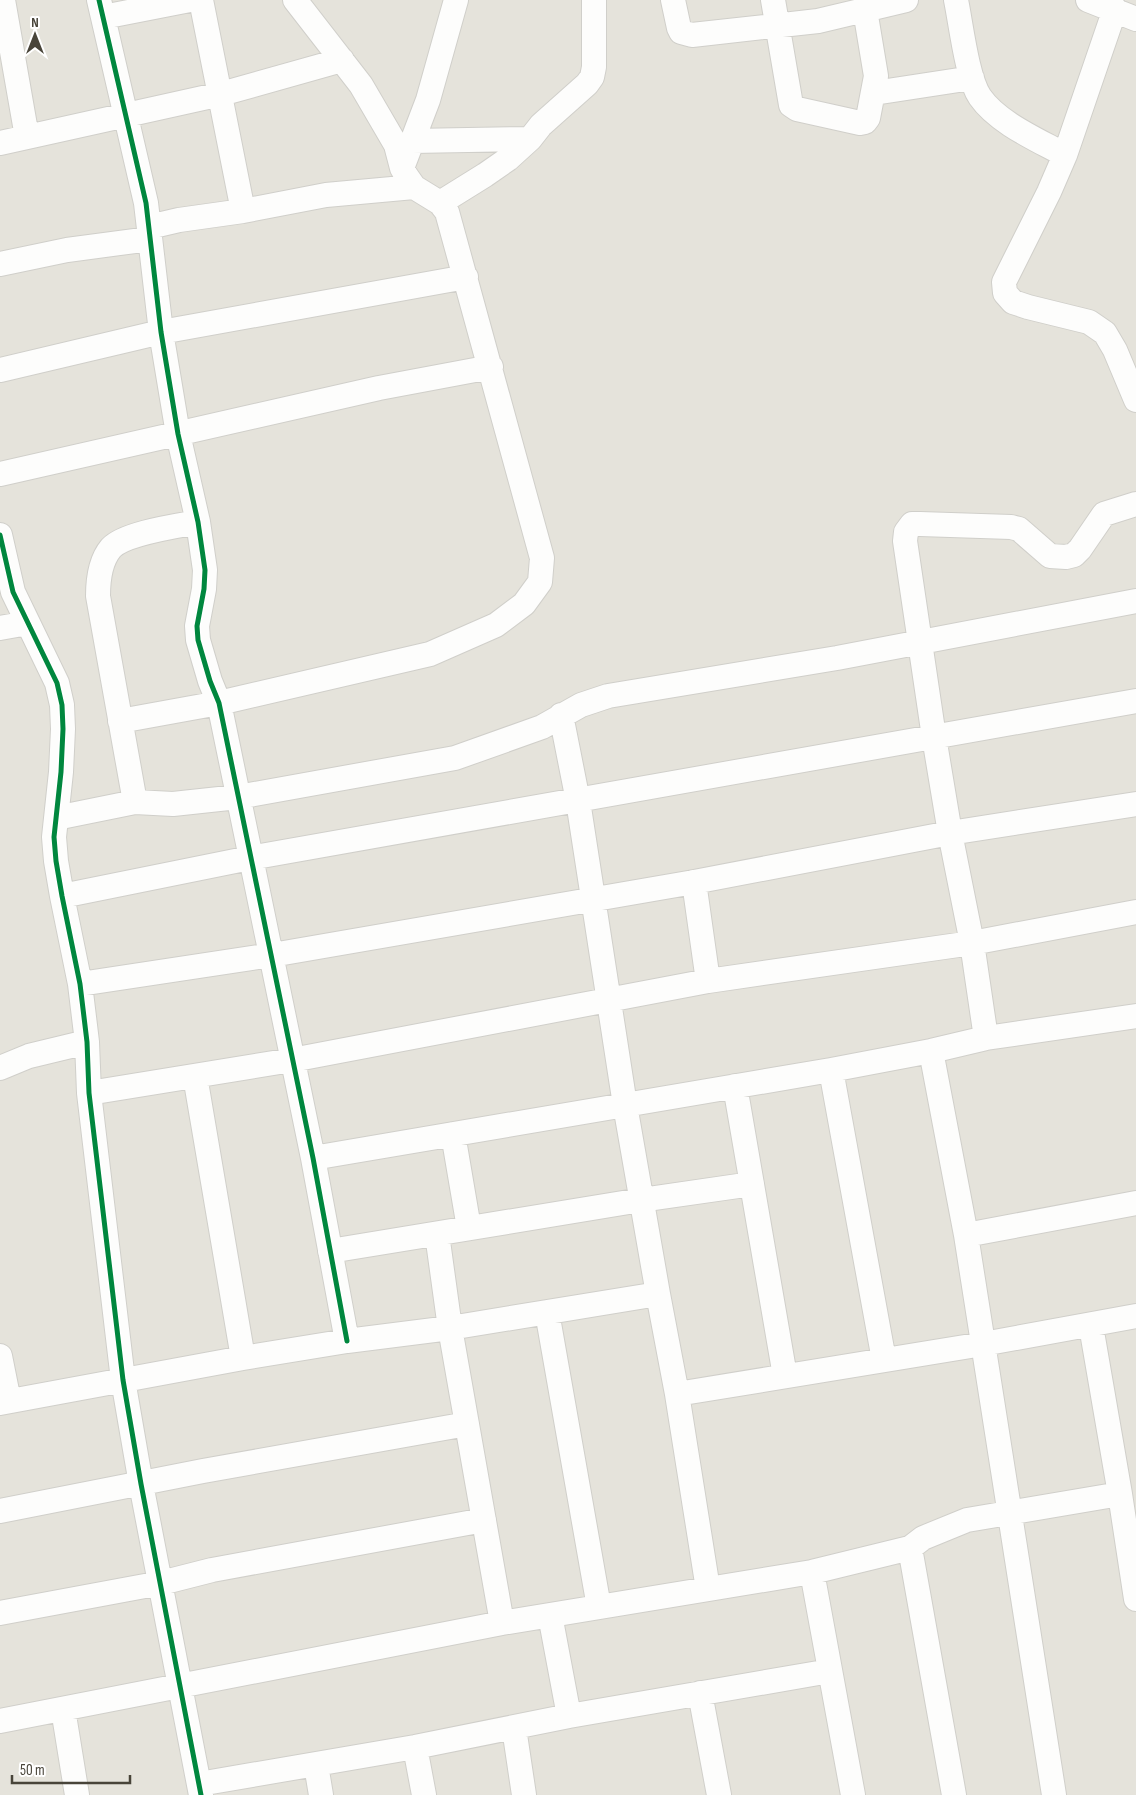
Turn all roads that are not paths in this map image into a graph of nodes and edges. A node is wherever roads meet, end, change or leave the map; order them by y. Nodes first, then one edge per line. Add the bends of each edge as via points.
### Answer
1 (3, 0) edge
2 (190, 0) edge
3 (201, 0) edge
4 (295, 0) edge
5 (456, 0) edge
6 (594, 0) edge
7 (673, 0) edge
8 (772, 0) edge
9 (906, 0) edge
10 (956, 0) edge
11 (1088, 0) edge
12 (101, 9) edge
13 (1115, 9) junction
14 (864, 10) junction
15 (1136, 18) edge
16 (777, 25) junction
17 (342, 60) junction
18 (972, 78) junction
19 (221, 94) junction
20 (874, 94) junction
21 (127, 115) junction
22 (27, 137) junction
23 (530, 139) junction
24 (412, 141) junction
25 (0, 143) edge
26 (1065, 155) junction
27 (408, 177) junction
28 (440, 202) junction
29 (243, 211) junction
30 (149, 233) junction
31 (0, 264) edge
32 (466, 277) junction
33 (161, 332) junction
34 (490, 366) junction
35 (0, 370) edge
36 (1136, 400) edge
37 (178, 434) junction
38 (0, 474) edge
39 (1136, 504) edge
40 (198, 522) junction
41 (0, 535) edge
42 (1136, 601) edge
43 (28, 624) junction
44 (0, 628) edge
45 (919, 642) junction
46 (1136, 701) edge
47 (219, 702) junction
48 (561, 715) junction
49 (120, 721) junction
50 (934, 737) junction
51 (238, 796) junction
52 (578, 801) junction
53 (135, 802) junction
54 (1136, 804) edge
55 (56, 818) junction
56 (950, 833) junction
57 (250, 858) junction
58 (694, 882) junction
59 (62, 896) junction
60 (593, 899) junction
61 (1136, 912) edge
62 (972, 943) junction
63 (272, 955) junction
64 (708, 981) junction
65 (80, 984) junction
66 (609, 1000) junction
67 (1136, 1016) edge
68 (986, 1038) junction
69 (87, 1042) junction
70 (931, 1051) junction
71 (292, 1060) junction
72 (0, 1068) edge
73 (831, 1070) junction
74 (195, 1076) junction
75 (736, 1086) junction
76 (88, 1093) junction
77 (624, 1105) junction
78 (453, 1134) junction
79 (313, 1158) junction
80 (752, 1184) junction
81 (641, 1200) junction
82 (1136, 1203) edge
83 (469, 1228) junction
84 (436, 1234) junction
85 (966, 1235) junction
86 (330, 1251) junction
87 (658, 1294) junction
88 (548, 1312) junction
89 (1136, 1316) edge
90 (1091, 1326) junction
91 (450, 1328) junction
92 (348, 1341) junction
93 (983, 1344) junction
94 (0, 1356) edge
95 (243, 1358) junction
96 (884, 1360) junction
97 (785, 1376) junction
98 (123, 1380) junction
99 (677, 1394) junction
100 (4, 1402) edge
101 (467, 1424) junction
102 (141, 1484) junction
103 (1120, 1494) junction
104 (0, 1511) edge
105 (1010, 1513) junction
106 (484, 1520) junction
107 (910, 1548) junction
108 (812, 1572) junction
109 (161, 1583) junction
110 (708, 1589) junction
111 (1136, 1600) edge
112 (599, 1607) junction
113 (0, 1613) edge
114 (550, 1615) junction
115 (502, 1623) junction
116 (830, 1671) junction
117 (181, 1686) junction
118 (700, 1693) junction
119 (63, 1709) junction
120 (569, 1716) junction
121 (0, 1721) edge
122 (514, 1728) junction
123 (415, 1747) junction
124 (316, 1765) junction
125 (200, 1789) edge
126 (78, 1795) edge
127 (321, 1795) edge
128 (424, 1795) edge
129 (524, 1795) edge
130 (719, 1795) edge
131 (853, 1795) edge
132 (954, 1795) edge
133 (1054, 1795) edge

1 - 22 street
2 - 12 street
3 - 19 street
4 - 17 street
5 - 24 street via 428,100
6 - 23 street via 592,77
7 - 16 street via 678,28 685,34
8 - 16 street
9 - 14 street
10 - 18 street
11 - 13 street
12 - 21 street
13 - 15 street
13 - 26 street
14 - 16 street via 818,21
14 - 20 street via 876,76
16 - 20 street via 793,108 860,123 868,118
17 - 19 street
17 - 27 street via 361,85 396,145
18 - 20 street
18 - 26 street via 980,96 996,114
19 - 21 street
19 - 29 street
21 - 22 street
21 - 30 street via 146,202
22 - 25 street
23 - 24 street
23 - 28 street via 493,170
24 - 27 street
26 - 36 street via 1004,282 1005,293 1013,302 1028,308 1089,322 1105,333
27 - 28 street
27 - 29 street
28 - 32 street via 447,212
29 - 30 street via 179,220
30 - 31 street
30 - 33 street
32 - 33 street
32 - 34 street
33 - 35 street
33 - 37 street
34 - 37 street
34 - 47 street via 542,558 540,582 524,604 496,625 430,654
37 - 38 street
37 - 40 street
39 - 45 street via 1104,514 1080,549 1066,557 1050,556 1019,529 1011,527 912,524 904,541
40 - 47 street via 205,570 198,640
40 - 49 street via 120,541 105,558 98,596
41 - 43 street via 13,592
42 - 45 street
43 - 44 street
43 - 55 street via 57,682 62,705 61,772
45 - 48 street via 608,696
45 - 50 street
46 - 50 street
47 - 49 street
47 - 51 street
48 - 51 street via 542,727 455,758
48 - 52 street
49 - 53 street
50 - 52 street
50 - 56 street
51 - 53 street via 173,804
51 - 57 street
52 - 57 street
52 - 60 street
53 - 55 street
54 - 56 street
55 - 59 street via 54,837
56 - 58 street
56 - 62 street
57 - 59 street
57 - 63 street
58 - 60 street
58 - 64 street
59 - 65 street
60 - 63 street
60 - 66 street
61 - 62 street
62 - 64 street
62 - 68 street
63 - 65 street
63 - 71 street
64 - 66 street
65 - 69 street
66 - 71 street
66 - 77 street
67 - 68 street
68 - 70 street
69 - 72 street via 29,1056
69 - 76 street
70 - 73 street
70 - 85 street
71 - 74 street
71 - 79 street
73 - 75 street
73 - 96 street
74 - 76 street
74 - 95 street
75 - 77 street
75 - 80 street
76 - 98 street
77 - 78 street
77 - 81 street
78 - 79 street
78 - 83 street
79 - 86 street
80 - 81 street
80 - 97 street
81 - 83 street
81 - 87 street
82 - 85 street
83 - 84 street
84 - 86 street
84 - 91 street
85 - 93 street
86 - 92 street
87 - 88 street
87 - 99 street
88 - 91 street
88 - 112 street
89 - 90 street
90 - 93 street
90 - 103 street
91 - 92 street
91 - 101 street
92 - 95 street
93 - 96 street
93 - 105 street
94 - 100 street
95 - 98 street
96 - 97 street
97 - 99 street
98 - 100 street
98 - 102 street
99 - 110 street
101 - 102 street
101 - 106 street
102 - 104 street
102 - 109 street
103 - 105 street
103 - 111 street
105 - 107 street via 967,1520 923,1538
105 - 133 street
106 - 109 street via 212,1570
106 - 115 street
107 - 108 street
107 - 132 street
108 - 110 street
108 - 116 street
109 - 113 street
109 - 117 street
110 - 112 street
112 - 114 street
114 - 115 street
114 - 120 street
115 - 117 street
116 - 118 street
116 - 131 street
117 - 119 street
117 - 125 street
118 - 120 street
118 - 130 street
119 - 121 street
119 - 126 street
120 - 122 street
122 - 123 street
122 - 129 street
123 - 124 street
123 - 128 street
124 - 125 street
124 - 127 street

